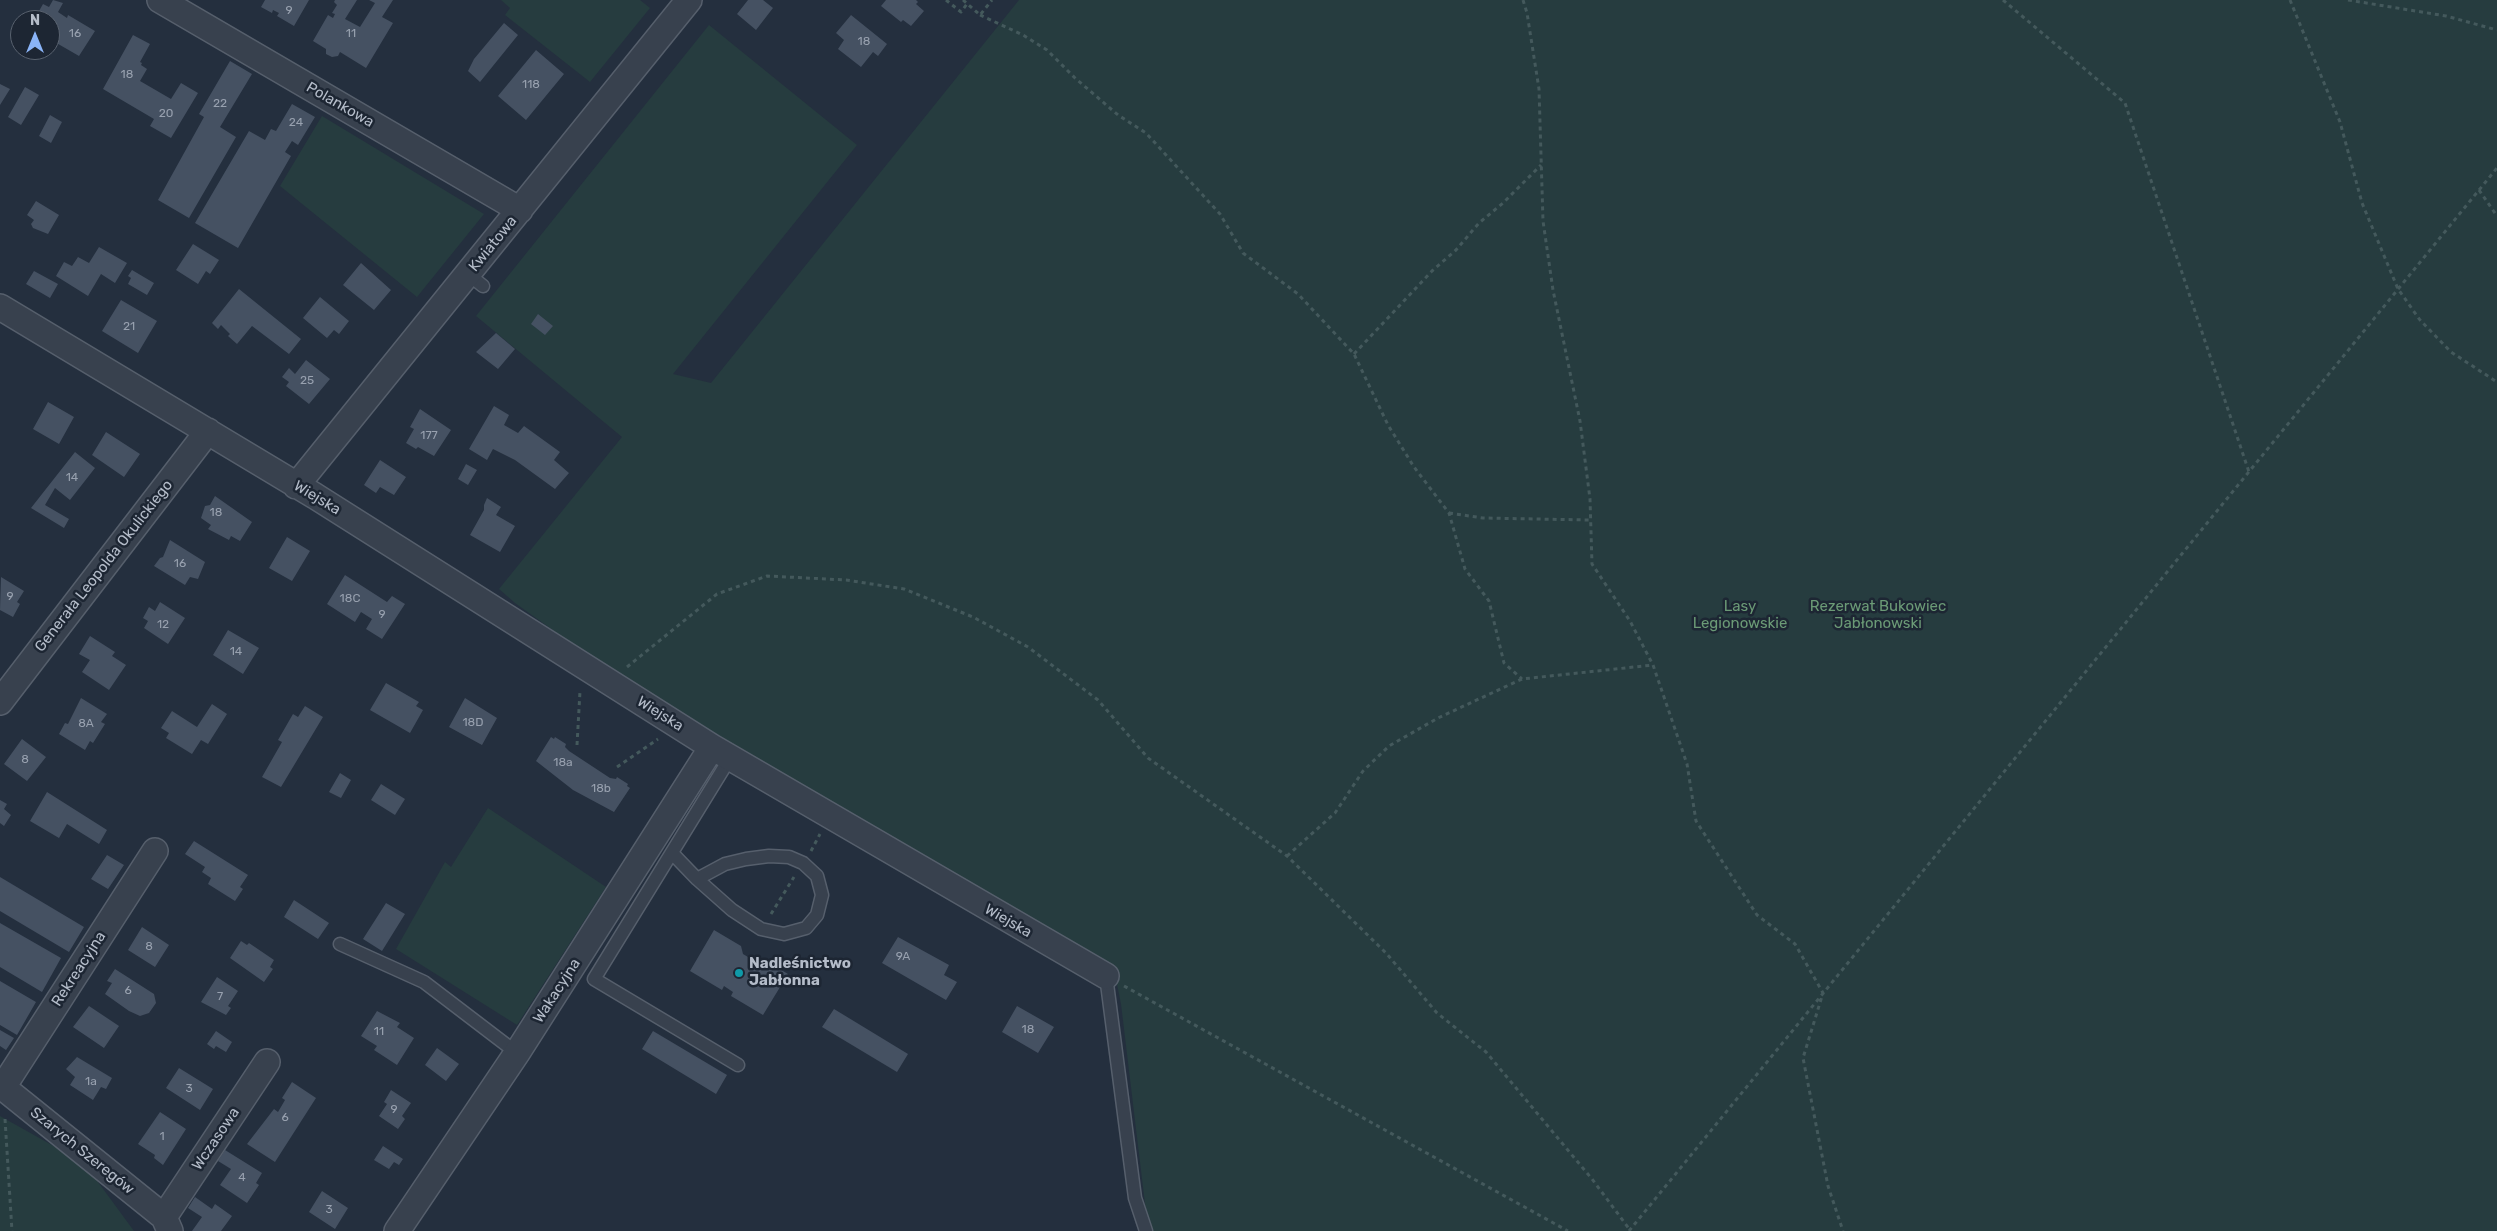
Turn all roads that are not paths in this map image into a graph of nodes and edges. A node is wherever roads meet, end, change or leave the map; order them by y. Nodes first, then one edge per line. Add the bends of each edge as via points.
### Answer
1 (160, 0) edge
2 (689, 0) edge
3 (520, 210) junction
4 (0, 307) edge
5 (208, 431) junction
6 (296, 486) junction
7 (0, 702) edge
8 (721, 753) junction
9 (156, 851) dead end
10 (672, 853) junction
11 (697, 879) junction
12 (340, 944) dead end
13 (1106, 976) joint
14 (517, 1053) junction
15 (267, 1062) dead end
16 (738, 1065) dead end
17 (2, 1086) edge
18 (167, 1224) edge
19 (397, 1231) edge
20 (1146, 1231) edge

1 - 3 street, Polankowa
2 - 3 street, Kwiatowa
3 - 6 street, Kwiatowa via 476,280
4 - 5 street, Wiejska
5 - 6 street, Wiejska
5 - 7 street, Generała Leopolda Okulickiego
6 - 8 street, Wiejska
8 - 10 lane
8 - 13 street, Wiejska
8 - 14 street, Wakacyjna
9 - 17 street, Rekreacyjna
10 - 11 lane
10 - 16 lane via 594,979
11 - 11 lane via 725,864 746,858 789,857 817,876 822,895 818,915 806,928 784,934 761,929 732,910
12 - 14 lane via 424,982
13 - 20 lane via 1135,1198
14 - 19 street, Wakacyjna
15 - 18 street, Wczasowa
17 - 18 street, Szarych Szeregów

